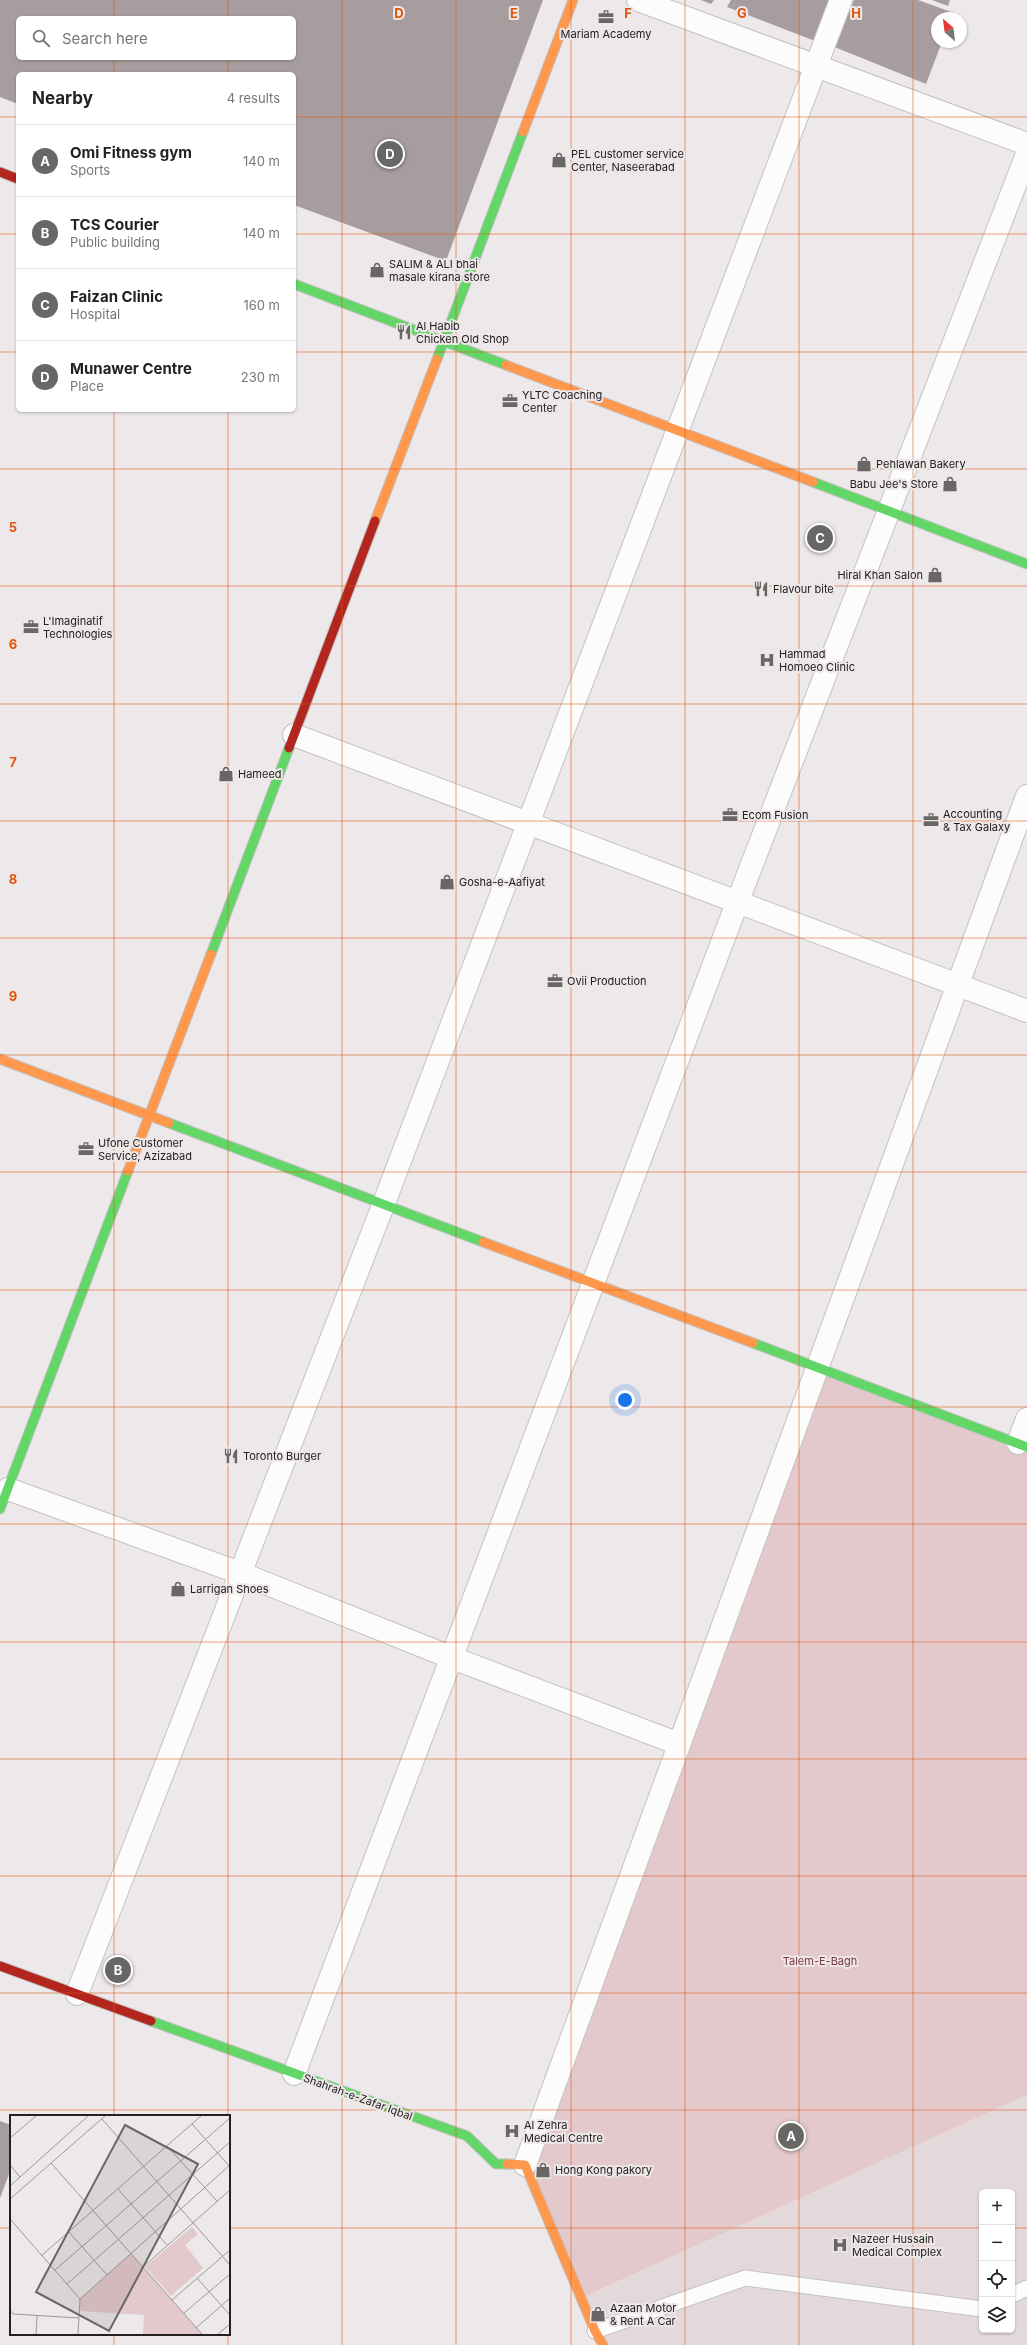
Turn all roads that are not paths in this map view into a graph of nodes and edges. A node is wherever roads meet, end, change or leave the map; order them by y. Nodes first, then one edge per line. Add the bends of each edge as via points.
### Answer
1 (573, 0) edge
2 (638, 0) edge
3 (841, 0) edge
4 (816, 66) junction
5 (1027, 144) edge
6 (1027, 154) edge
7 (0, 172) edge
8 (16, 178) edge
9 (296, 285) edge
10 (442, 341) junction
11 (677, 431) junction
12 (889, 512) junction
13 (1027, 564) edge
14 (294, 735) junction
15 (1027, 796) edge
16 (528, 823) junction
17 (737, 903) junction
18 (958, 985) junction
19 (1027, 1011) edge
20 (0, 1059) edge
21 (150, 1117) junction
22 (384, 1203) junction
23 (592, 1284) junction
24 (817, 1368) junction
25 (1027, 1419) edge
26 (1022, 1445) edge
27 (8, 1489) junction
28 (0, 1509) edge
29 (240, 1573) junction
30 (450, 1657) junction
31 (679, 1744) junction
32 (0, 1966) edge
33 (77, 1994) junction
34 (294, 2074) junction
35 (526, 2165) junction
36 (1027, 2288) edge
37 (1015, 2294) edge
38 (979, 2309) edge
39 (595, 2331) junction
40 (603, 2345) edge

1 - 10 street
2 - 4 street
3 - 4 street
4 - 5 street
4 - 11 street
6 - 12 street
7 - 8 street
9 - 10 street
10 - 11 street
10 - 14 street
11 - 12 street
11 - 16 street
12 - 13 street
12 - 17 street
14 - 16 street
14 - 21 street
15 - 18 street
16 - 17 street
16 - 22 street
17 - 18 street
17 - 23 street
18 - 19 street
18 - 24 street
20 - 21 street
21 - 22 street
21 - 27 street
22 - 23 street
22 - 29 street
23 - 24 street
23 - 30 street
24 - 26 street
24 - 31 street
25 - 26 street
27 - 28 street
27 - 29 street
29 - 30 street
29 - 33 street
30 - 31 street
30 - 34 street
31 - 35 street
32 - 33 street, Shahrah-e-Zafar Iqbal
33 - 34 street, Shahrah-e-Zafar Iqbal
34 - 35 street, Shahrah-e-Zafar Iqbal via 467,2136 496,2164
35 - 39 street
36 - 37 lane
38 - 39 lane via 745,2278
39 - 40 street

